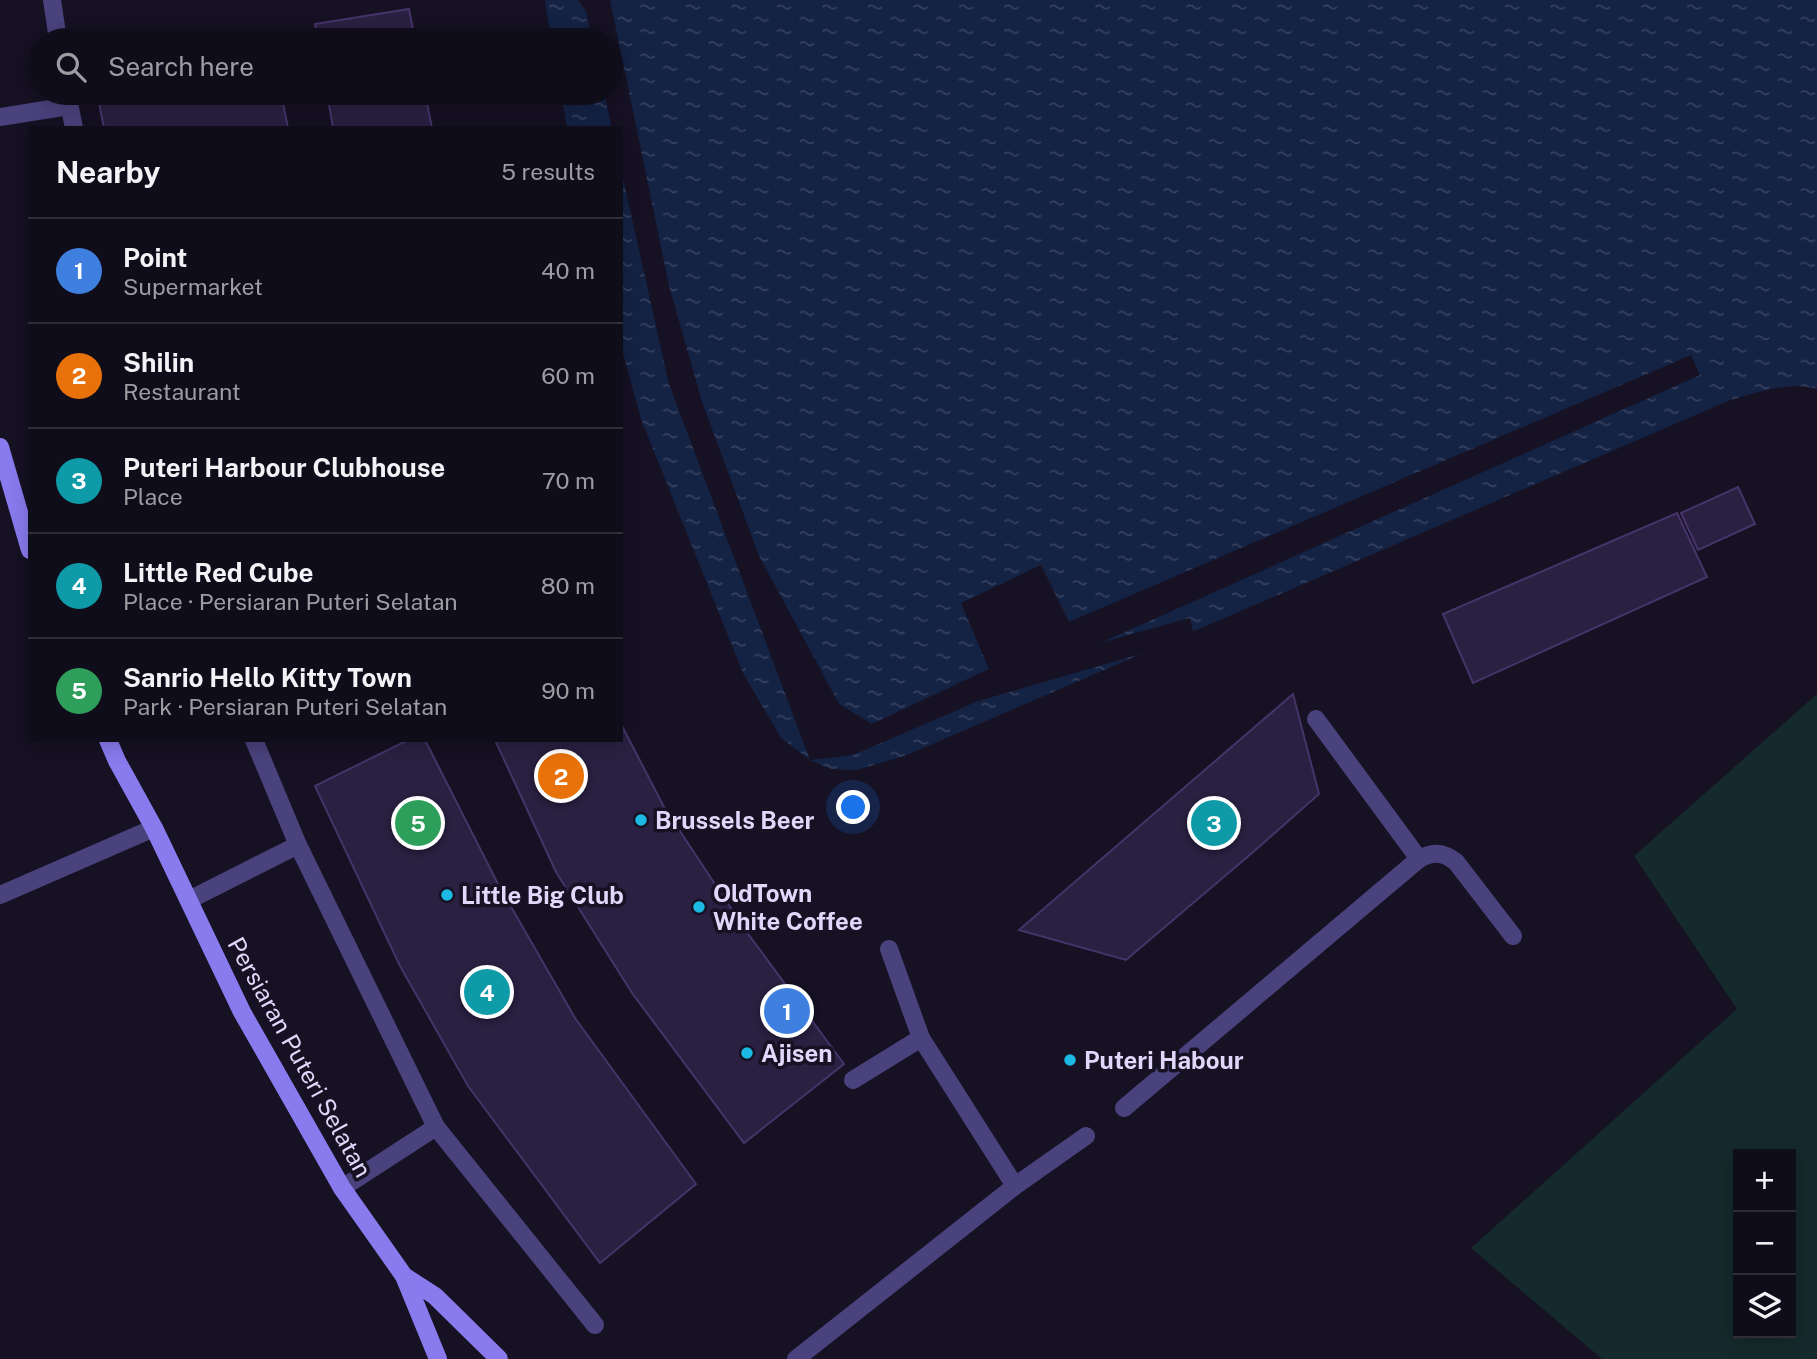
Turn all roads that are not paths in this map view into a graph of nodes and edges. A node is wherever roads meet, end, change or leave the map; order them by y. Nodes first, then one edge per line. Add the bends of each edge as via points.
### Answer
1 (52, 0) edge
2 (56, 28) edge
3 (45, 105) edge
4 (69, 105) edge
5 (0, 117) edge
6 (74, 126) edge
7 (0, 447) edge
8 (28, 543) edge
9 (1316, 719) dead end
10 (109, 742) edge
11 (255, 742) edge
12 (154, 828) junction
13 (298, 845) junction
14 (1419, 859) junction
15 (0, 895) edge
16 (189, 900) junction
17 (1513, 936) dead end
18 (889, 949) dead end
19 (921, 1038) junction
20 (853, 1080) dead end
21 (1124, 1108) dead end
22 (436, 1127) junction
23 (1086, 1136) dead end
24 (1015, 1186) junction
25 (342, 1188) junction
26 (404, 1276) junction
27 (595, 1325) dead end
28 (438, 1359) edge
29 (499, 1359) edge
30 (796, 1359) edge

1 - 2 street
3 - 5 street
4 - 6 street
7 - 8 street
9 - 14 street
10 - 12 street, Persiaran Puteri Selatan
11 - 13 street
12 - 15 street
12 - 16 street, Persiaran Puteri Selatan
13 - 16 street
13 - 22 street
14 - 17 street via 1428,854 1448,855
14 - 21 street
16 - 25 street, Persiaran Puteri Selatan via 242,1012
18 - 19 street
19 - 20 street
19 - 24 street
22 - 25 street
22 - 27 street
23 - 24 street
24 - 30 street
25 - 26 street, Persiaran Puteri Selatan
26 - 28 street
26 - 29 street, Persiaran Puteri Selatan via 435,1296

